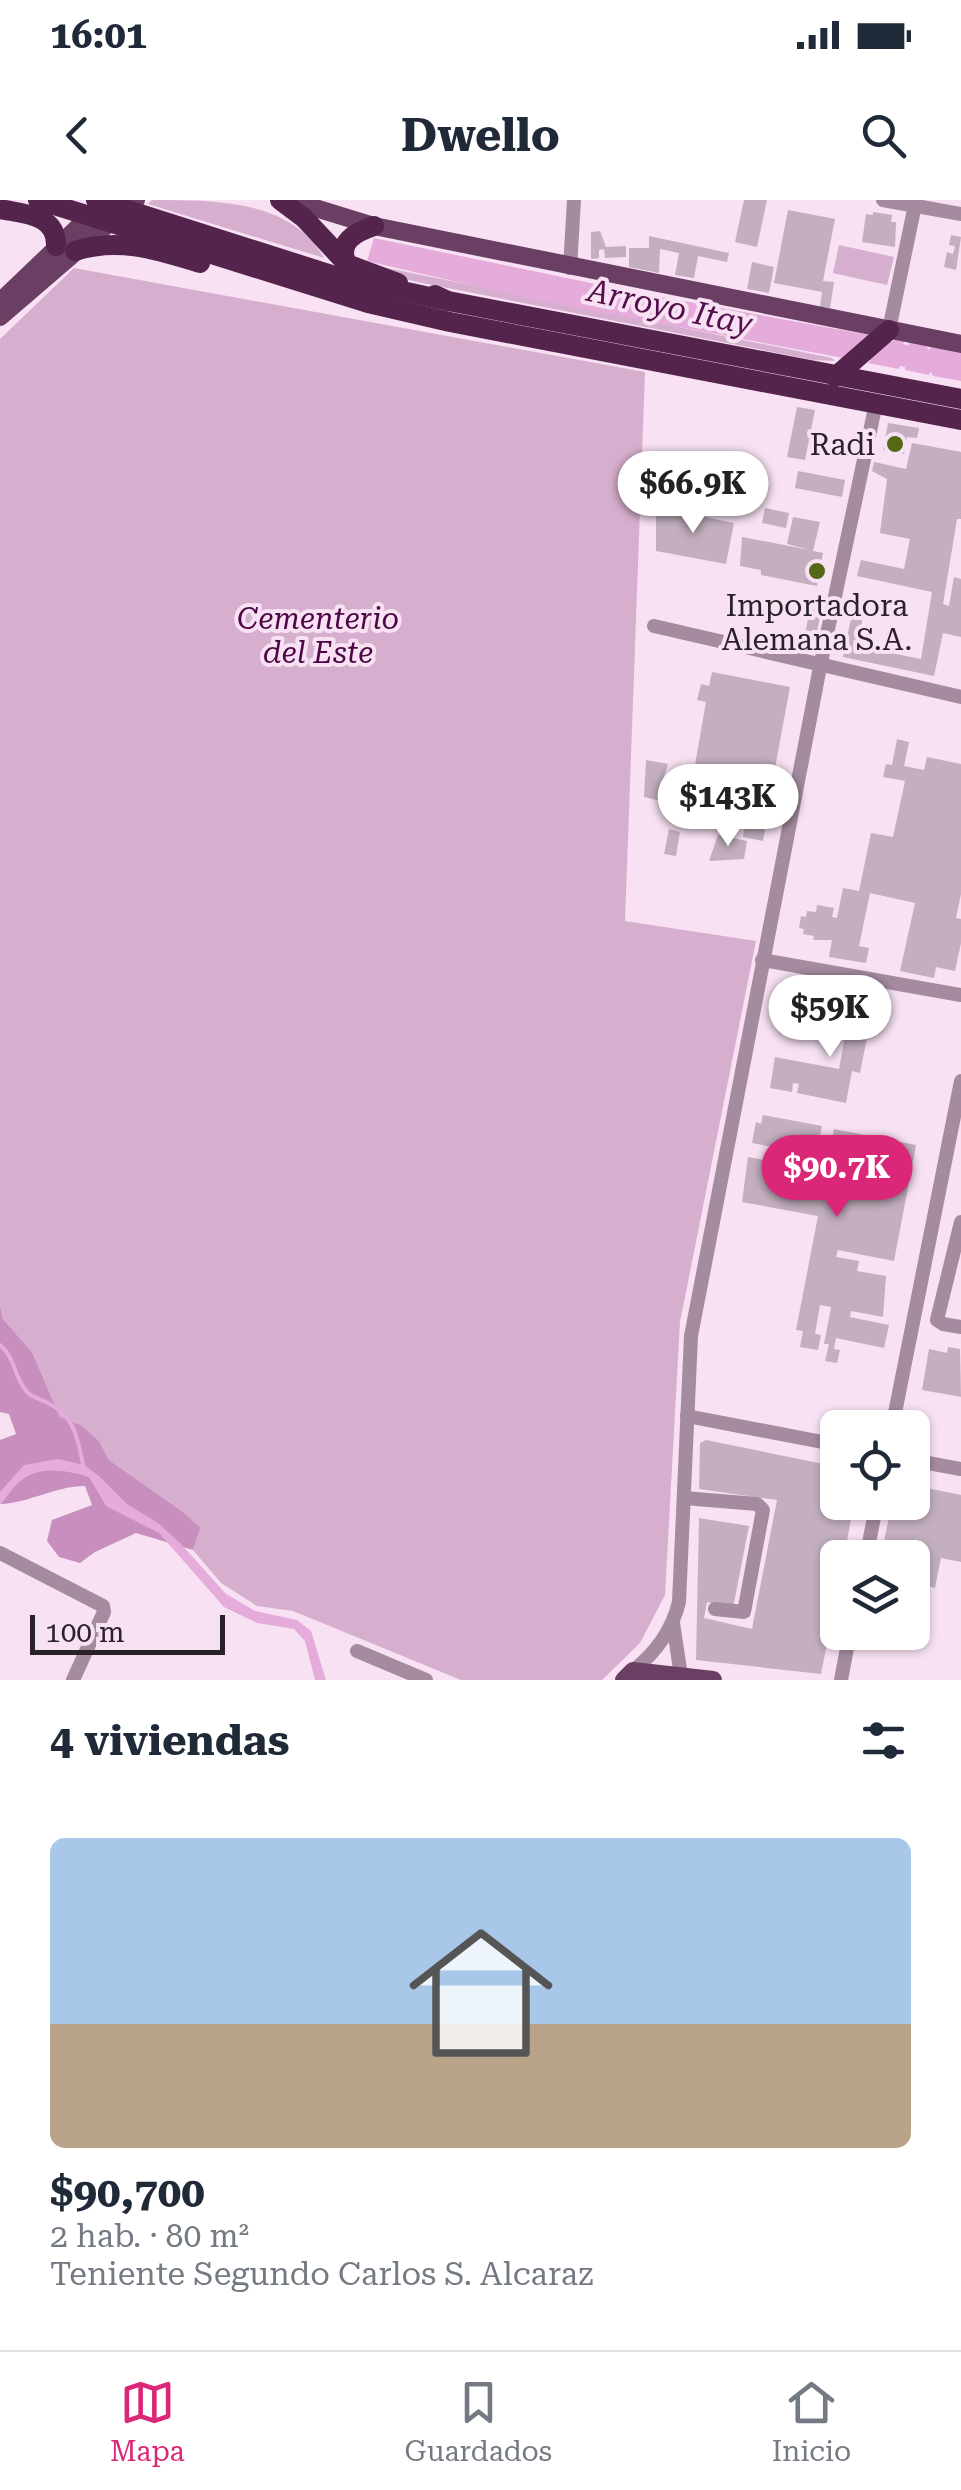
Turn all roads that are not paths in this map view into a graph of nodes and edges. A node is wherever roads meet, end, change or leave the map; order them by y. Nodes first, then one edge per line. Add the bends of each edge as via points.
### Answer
1 (70, 200) edge
2 (96, 200) edge
3 (108, 200) edge
4 (136, 200) edge
5 (280, 200) edge
6 (288, 200) edge
7 (574, 200) edge
8 (883, 200) edge
9 (916, 203) edge
10 (38, 208) edge
11 (0, 209) edge
12 (961, 214) edge
13 (374, 226) junction
14 (66, 248) junction
15 (347, 264) junction
16 (570, 268) junction
17 (0, 302) edge
18 (449, 312) junction
19 (0, 317) edge
20 (889, 330) junction
21 (961, 344) edge
22 (835, 376) junction
23 (961, 400) edge
24 (876, 404) junction
25 (961, 420) edge
26 (654, 626) dead end
27 (820, 667) junction
28 (961, 698) edge
29 (762, 960) junction
30 (961, 995) edge
31 (961, 1080) edge
32 (961, 1222) edge
33 (961, 1327) edge
34 (896, 1410) edge
35 (687, 1416) junction
36 (820, 1442) edge
37 (930, 1463) edge
38 (961, 1469) edge
39 (684, 1498) junction
40 (0, 1554) edge
41 (716, 1610) dead end
42 (673, 1623) junction
43 (357, 1650) dead end
44 (847, 1650) edge
45 (629, 1675) edge
46 (670, 1677) edge
47 (73, 1680) edge
48 (426, 1680) edge
49 (714, 1680) edge
50 (841, 1680) edge

1 - 10 main road via 58,212
2 - 18 highway, bridge
3 - 14 main road
4 - 14 main road
5 - 15 highway
6 - 13 main road
7 - 16 street
8 - 9 street
9 - 12 street
9 - 20 street
10 - 11 highway
10 - 14 highway
10 - 18 highway, bridge via 368,303
13 - 15 highway via 349,239 343,251
13 - 16 main road
14 - 17 main road
14 - 18 highway via 129,244 390,316
14 - 19 main road
15 - 18 highway
16 - 20 main road
18 - 22 highway
18 - 24 highway
20 - 21 main road
20 - 22 highway
22 - 23 highway
24 - 25 highway
24 - 27 street
26 - 27 street
27 - 28 street
27 - 29 street
29 - 30 street
29 - 35 street via 692,1336
31 - 34 street
32 - 33 street via 937,1320
35 - 36 street
35 - 39 street
37 - 38 street
39 - 41 street via 757,1504 763,1510 744,1612
39 - 42 street
40 - 47 street via 99,1603 104,1612
42 - 45 street
42 - 46 street
43 - 48 street
44 - 50 street
45 - 46 main road
46 - 49 main road

